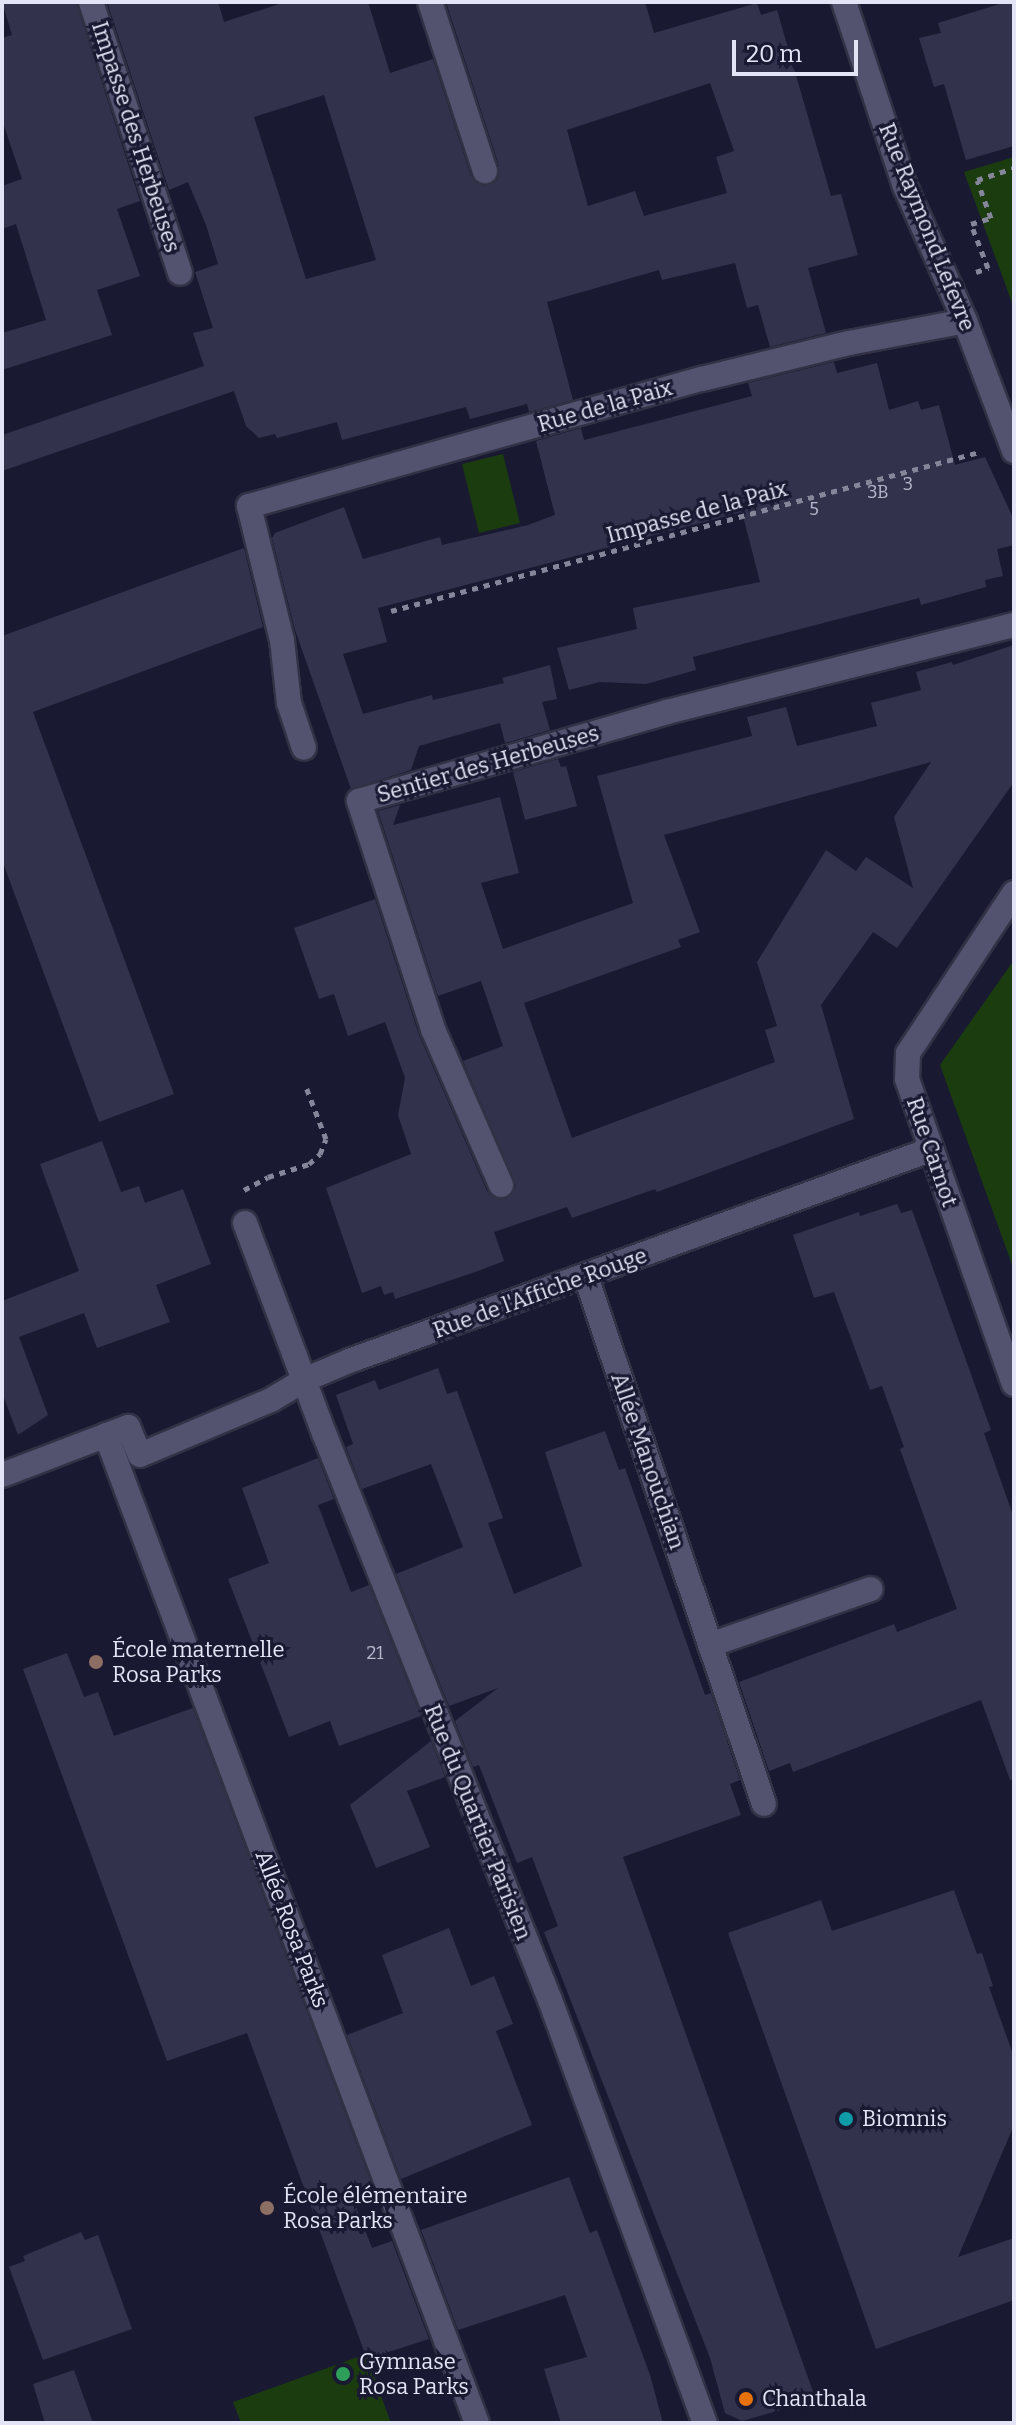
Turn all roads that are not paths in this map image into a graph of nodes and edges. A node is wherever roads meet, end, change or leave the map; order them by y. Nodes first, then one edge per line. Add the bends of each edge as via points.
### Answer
1 (91, 2) edge
2 (430, 2) edge
3 (844, 2) edge
4 (485, 171) dead end
5 (180, 273) dead end
6 (965, 321) junction
7 (1012, 447) edge
8 (1014, 625) edge
9 (304, 748) dead end
10 (1014, 893) edge
11 (930, 1150) junction
12 (501, 1185) dead end
13 (245, 1223) road end
14 (586, 1277) junction
15 (304, 1380) junction
16 (1014, 1384) edge
17 (106, 1435) junction
18 (2, 1475) edge
19 (871, 1589) dead end
20 (710, 1645) junction
21 (764, 1804) dead end
22 (477, 2423) edge
23 (705, 2423) edge

1 - 5 street, Impasse des Herbeuses
2 - 4 street
3 - 6 street, Rue Raymond Lefevre via 905,186
6 - 7 street, Rue Raymond Lefevre
6 - 9 street, Rue de la Paix via 702,379 249,506 282,640 289,703
8 - 12 street, Sentier des Herbeuses via 667,712 359,801 433,1029
10 - 11 street, Rue Carnot via 908,1053 907,1079
11 - 14 street, Rue de l'Affiche Rouge
11 - 16 street, Rue Carnot
13 - 15 street, Rue du Quartier Parisien
14 - 15 street, Rue de l'Affiche Rouge
14 - 20 street, Allée Manouchian
15 - 17 street, Rue de l'Affiche Rouge via 271,1400 140,1455 128,1427
15 - 23 street, Rue du Quartier Parisien via 550,2000
17 - 18 street
17 - 22 street, Allée Rosa Parks
19 - 20 street
20 - 21 street, Allée Manouchian

